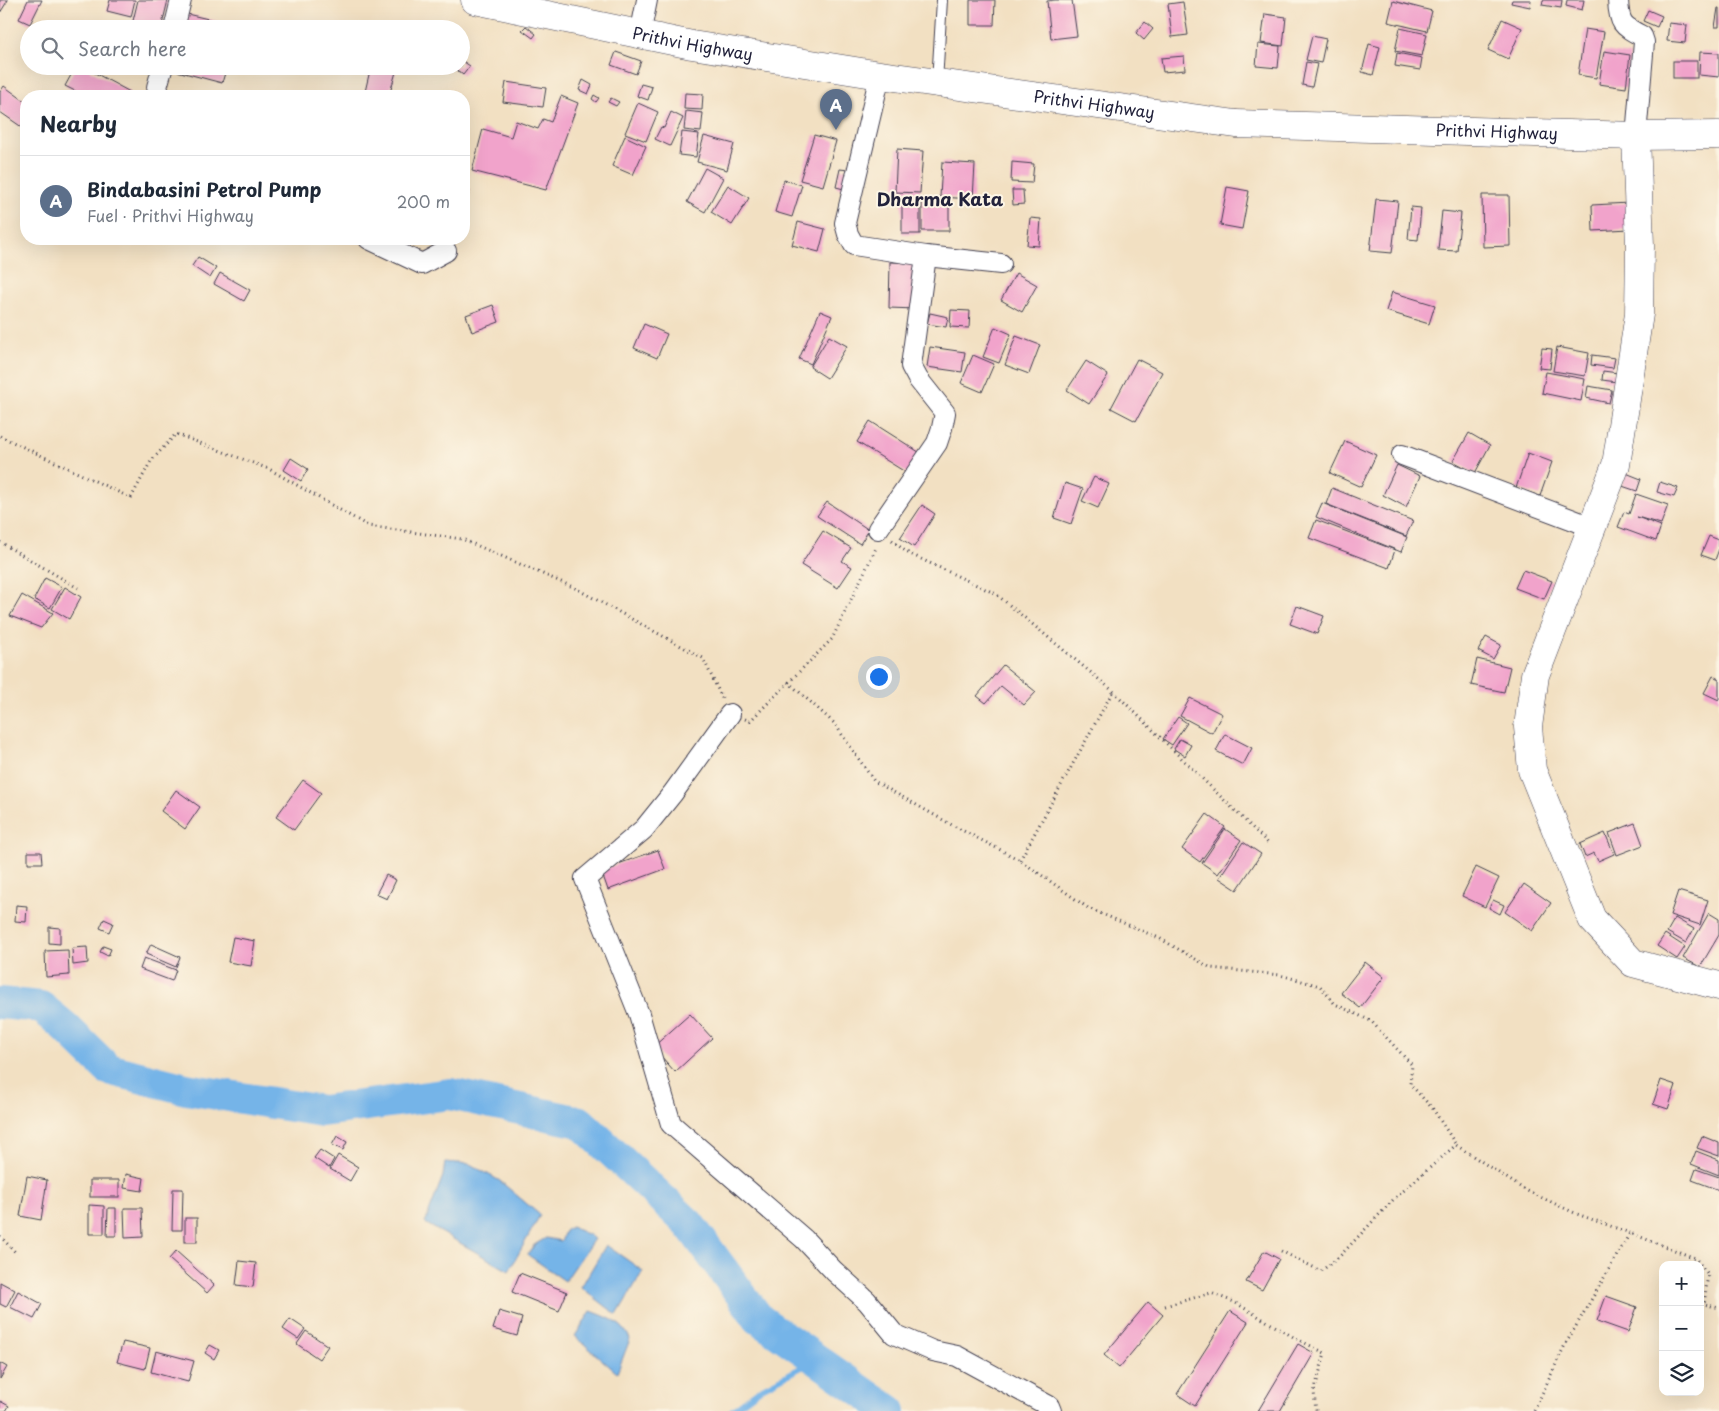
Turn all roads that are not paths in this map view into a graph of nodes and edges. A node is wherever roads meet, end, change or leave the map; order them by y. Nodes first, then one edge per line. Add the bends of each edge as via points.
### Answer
1 (180, 0) edge
2 (475, 0) edge
3 (647, 0) edge
4 (942, 0) edge
5 (1618, 0) edge
6 (176, 20) edge
7 (640, 35) junction
8 (160, 75) edge
9 (880, 75) junction
10 (937, 83) junction
11 (158, 90) edge
12 (1719, 135) edge
13 (1636, 136) junction
14 (382, 245) edge
15 (446, 251) dead end
16 (926, 256) junction
17 (1001, 264) dead end
18 (1402, 455) dead end
19 (1592, 527) junction
20 (878, 528) road end
21 (730, 714) road end
22 (1719, 986) edge
23 (1051, 1411) edge

1 - 6 street
2 - 7 main road, Prithvi Highway
3 - 7 street
4 - 10 lane
5 - 13 street via 1621,22 1642,36 1644,42
7 - 9 main road, Prithvi Highway
8 - 11 street
9 - 10 main road, Prithvi Highway
9 - 16 street via 845,223 854,245
10 - 13 main road, Prithvi Highway via 1236,124
12 - 13 main road, Prithvi Highway
13 - 19 main road via 1639,314 1616,465
14 - 15 street via 422,264
16 - 17 street
16 - 20 street via 911,366 918,380 945,413 937,443
18 - 19 street
19 - 22 main road via 1535,676 1528,728 1532,770 1592,919 1633,963
21 - 23 street via 644,829 585,879 639,1014 671,1124 804,1239 867,1301 894,1334 933,1351 957,1356 1049,1406

